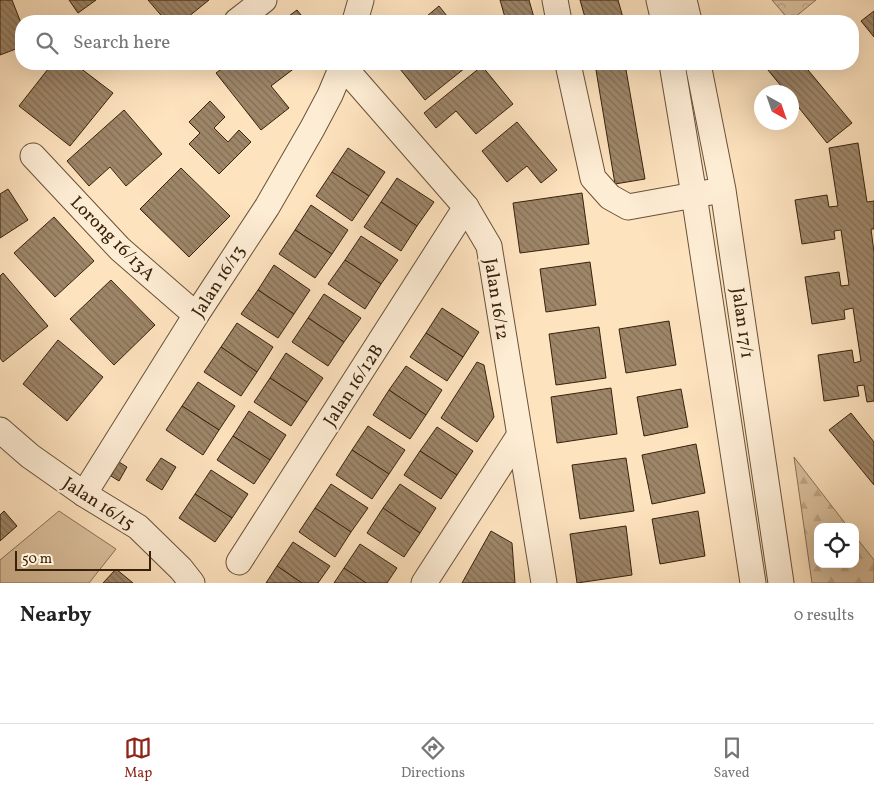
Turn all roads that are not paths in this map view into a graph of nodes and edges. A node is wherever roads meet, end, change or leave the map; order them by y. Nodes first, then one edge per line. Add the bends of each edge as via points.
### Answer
1 (264, 0) edge
2 (361, 0) edge
3 (555, 0) edge
4 (659, 0) edge
5 (684, 0) edge
6 (245, 15) edge
7 (357, 15) edge
8 (558, 15) edge
9 (663, 15) edge
10 (688, 15) edge
11 (340, 70) edge
12 (347, 70) edge
13 (569, 70) edge
14 (673, 70) edge
15 (699, 70) edge
16 (34, 156) dead end
17 (723, 190) junction
18 (694, 195) junction
19 (466, 207) junction
20 (196, 315) junction
21 (0, 430) edge
22 (520, 436) junction
23 (84, 494) junction
24 (240, 562) dead end
25 (192, 583) edge
26 (424, 583) edge
27 (544, 583) edge
28 (753, 583) edge
29 (781, 583) edge

1 - 6 street
2 - 7 street
3 - 8 street
4 - 9 street
5 - 10 street
11 - 20 street, Jalan 16/13 via 312,129 267,207
12 - 19 street, Jalan 16/12
13 - 18 street via 593,178 610,198 628,207
14 - 18 street, Jalan 17/1
15 - 17 street, Jalan 17/1
16 - 20 street, Lorong 16/13A via 120,249
17 - 18 street
17 - 29 street, Jalan 17/1
18 - 28 street, Jalan 17/1
19 - 22 street, Jalan 16/12 via 488,246
19 - 24 street, Jalan 16/12B
20 - 23 street, Jalan 16/13
21 - 23 street, Jalan 16/15
22 - 26 street
22 - 27 street, Jalan 16/12
23 - 25 street, Jalan 16/15 via 138,526

